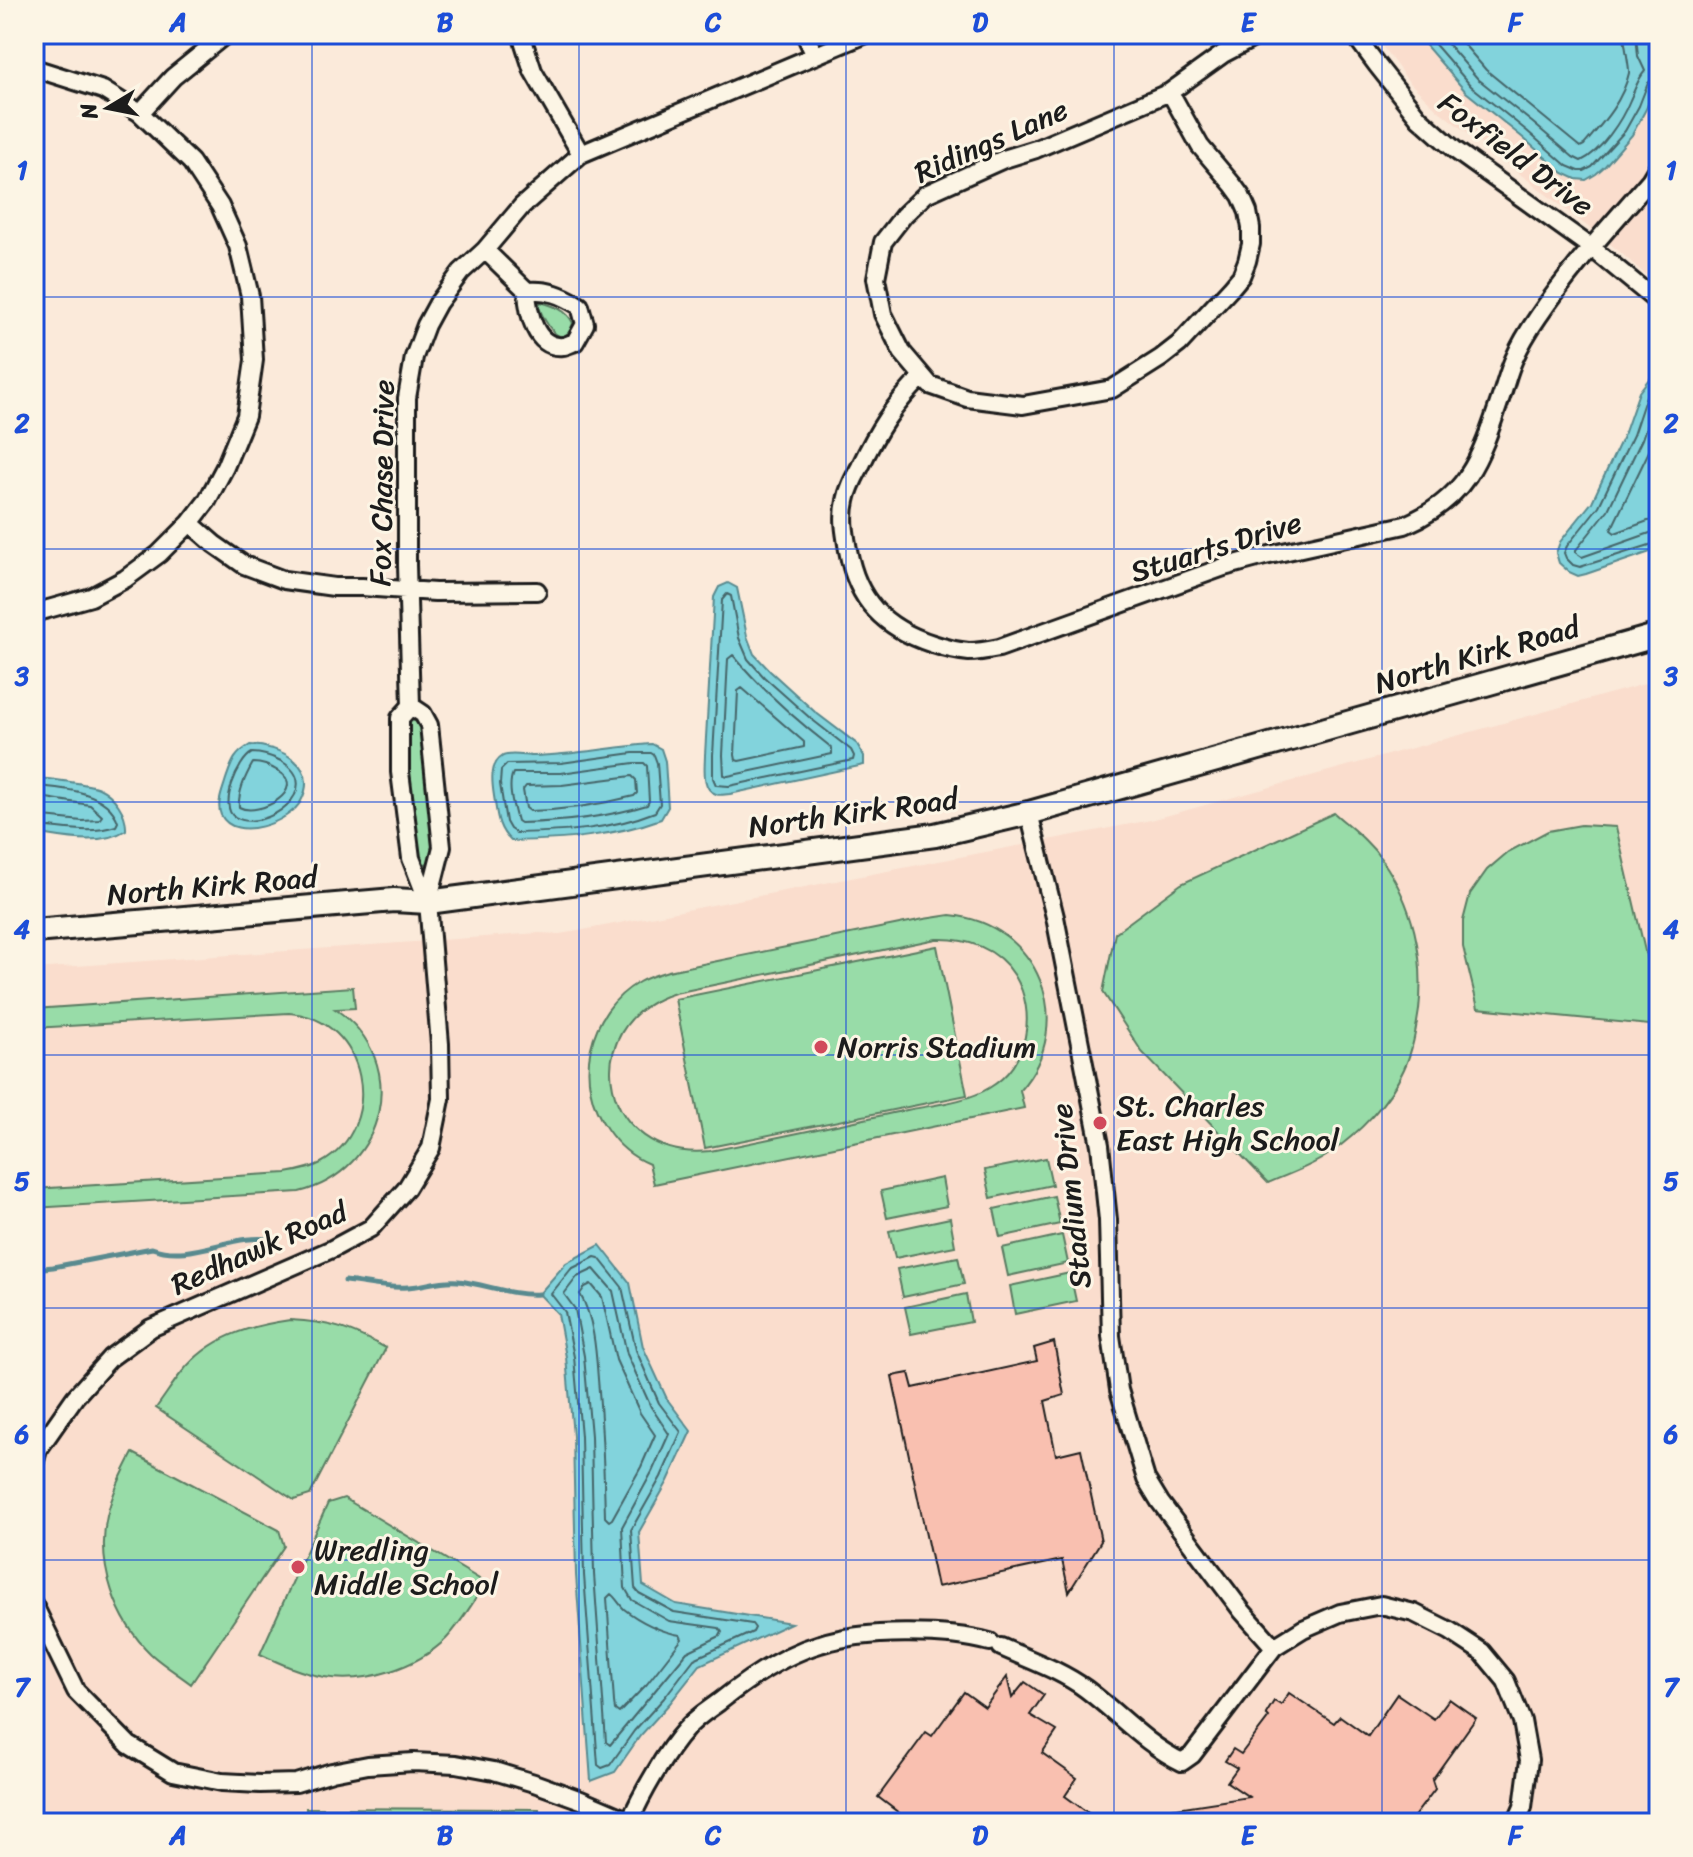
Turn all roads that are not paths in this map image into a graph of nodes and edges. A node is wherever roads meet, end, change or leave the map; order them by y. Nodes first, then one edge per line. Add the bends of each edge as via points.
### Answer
1 (226, 34) edge
2 (521, 34) edge
3 (805, 34) edge
4 (866, 34) edge
5 (1261, 34) edge
6 (1354, 34) edge
7 (815, 56) junction
8 (34, 68) edge
9 (1170, 92) junction
10 (140, 113) junction
11 (581, 154) junction
12 (1659, 165) edge
13 (1592, 248) junction
14 (485, 250) junction
15 (527, 291) dead end
16 (1659, 303) edge
17 (922, 377) junction
18 (190, 523) junction
19 (408, 589) junction
20 (537, 591) dead end
21 (34, 613) edge
22 (1659, 635) edge
23 (411, 706) junction
24 (1029, 813) junction
25 (428, 902) junction
26 (34, 931) edge
27 (34, 1464) edge
28 (34, 1605) edge
29 (1274, 1647) junction
30 (630, 1822) edge
31 (1516, 1823) edge

1 - 10 street via 173,77
2 - 11 street via 533,71
3 - 7 street
4 - 7 street, Fox Chase Drive
5 - 9 street, Ridings Lane
6 - 13 street, Foxfield Drive via 1419,118
7 - 11 street, Fox Chase Drive
8 - 10 street via 103,90
9 - 17 street, Ridings Lane via 926,194 904,215 883,242 876,278 883,314
9 - 17 street via 1200,146 1248,212 1251,244 1241,276 1231,288 1179,344 1112,389 1023,405 967,398
10 - 18 street via 191,162 220,206 238,246 250,296 254,360 246,416 225,467
11 - 14 street, Fox Chase Drive via 522,206
12 - 13 street, Stuarts Drive
13 - 16 street, Foxfield Drive
13 - 17 street, Stuarts Drive via 1538,317 1514,359 1477,462 1439,507 1405,525 1224,567 999,648 950,649 895,627 870,604 850,560 844,518 850,485 877,431
14 - 15 street
14 - 19 street, Fox Chase Drive via 438,303 414,357 407,398
18 - 19 street via 244,565 284,580
18 - 21 street via 125,579 91,597
19 - 20 street
19 - 23 street, Fox Chase Drive
22 - 24 main road, North Kirk Road
23 - 25 street, Fox Chase Drive via 400,718 400,772 411,858
23 - 25 street, Fox Chase Drive via 429,725 442,847
24 - 25 main road, North Kirk Road via 935,835
24 - 29 street, Stadium Drive via 1100,1145 1119,1390 1146,1479
25 - 26 main road, North Kirk Road via 394,900
25 - 27 street, Redhawk Road via 441,1099 431,1148 406,1189 371,1228 141,1335 110,1358 75,1397
28 - 30 street via 76,1691 129,1745 173,1772 222,1782 296,1783 368,1765 456,1764 534,1783
29 - 30 street via 1182,1762 1060,1672 995,1645 957,1635 908,1634 820,1644 741,1684 686,1728
29 - 31 street via 1340,1613 1381,1605 1414,1613 1482,1652 1506,1681 1522,1721 1529,1760

